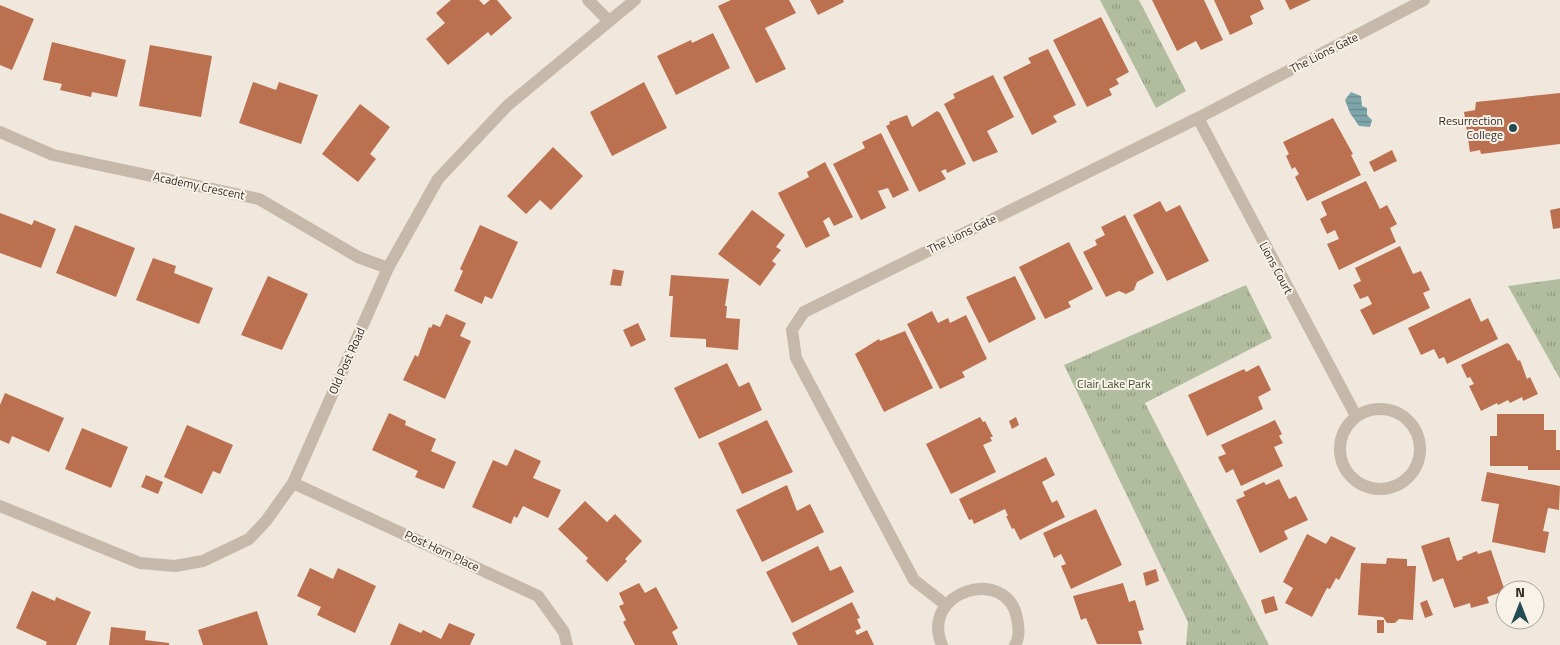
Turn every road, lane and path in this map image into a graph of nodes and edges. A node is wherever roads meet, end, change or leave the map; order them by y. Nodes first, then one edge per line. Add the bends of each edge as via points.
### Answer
1 (588, 0) edge
2 (635, 0) edge
3 (1424, 0) edge
4 (609, 21) junction
5 (1198, 118) junction
6 (0, 132) edge
7 (388, 268) junction
8 (1356, 416) junction
9 (293, 483) junction
10 (0, 506) edge
11 (946, 605) junction
12 (568, 645) edge
13 (942, 645) edge
14 (1015, 645) edge

1 - 4 street
2 - 4 street, Old Post Road
3 - 5 street, The Lions Gate
4 - 7 street, Old Post Road via 507,106 438,179
5 - 8 street, Lions Court
5 - 11 street, The Lions Gate via 804,312 792,330 796,358 914,580
6 - 7 street, Academy Crescent via 53,155 259,199 358,257
7 - 9 street, Old Post Road
8 - 8 street via 1340,439 1340,457 1345,470 1354,481 1367,488 1379,490 1400,484 1414,470 1420,452 1419,438 1408,420 1396,412 1382,409 1368,410
9 - 10 street, Old Post Road via 266,521 249,538 203,561 174,566 140,563
9 - 12 street, Post Horn Place via 538,596 564,632
11 - 13 street via 940,618
11 - 14 street via 956,596 976,588 1002,596 1010,602 1016,614 1019,628

